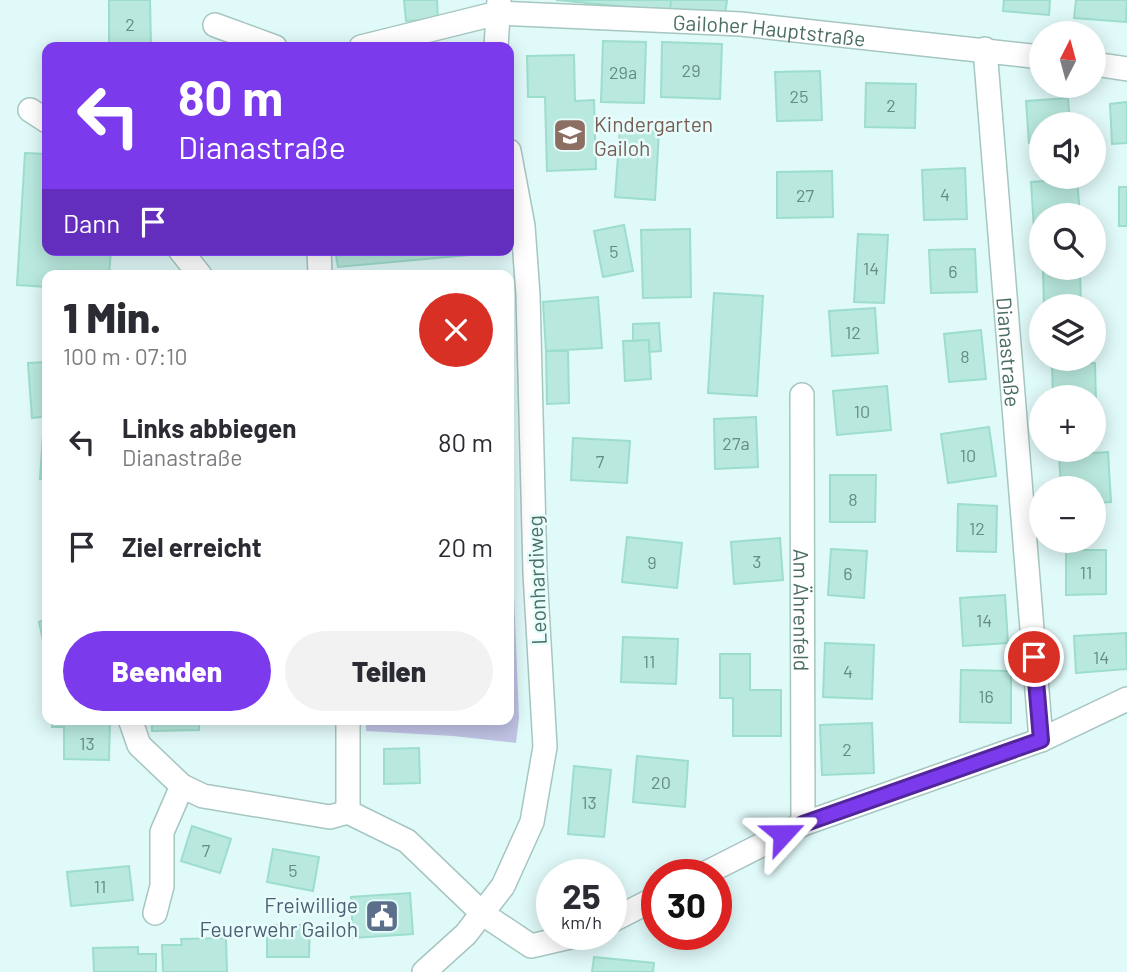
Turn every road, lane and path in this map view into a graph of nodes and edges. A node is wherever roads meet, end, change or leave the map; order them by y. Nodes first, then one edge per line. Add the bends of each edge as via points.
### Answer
1 (498, 7) edge
2 (215, 26) dead end
3 (261, 42) edge
4 (378, 42) edge
5 (496, 42) edge
6 (985, 49) junction
7 (1029, 55) edge
8 (1106, 66) edge
9 (1127, 69) edge
10 (514, 178) edge
11 (185, 256) edge
12 (196, 270) edge
13 (519, 298) edge
14 (802, 395) dead end
15 (1127, 699) edge
16 (132, 725) edge
17 (348, 725) edge
18 (1041, 740) junction
19 (182, 786) junction
20 (348, 812) junction
21 (803, 824) junction
22 (732, 860) edge
23 (155, 913) dead end
24 (483, 914) junction
25 (536, 945) edge
26 (424, 972) edge

1 - 4 street, Gailoher Hauptstraße
1 - 5 street
1 - 6 street, Gailoher Hauptstraße via 741,24
2 - 3 street
6 - 7 street, Gailoher Hauptstraße
6 - 18 street, Dianastraße
8 - 9 street
10 - 13 street, Leonhardiweg via 523,226
11 - 12 street
13 - 24 street, Leonhardiweg via 545,747 532,822 503,886
14 - 21 street, Am Ährenfeld
15 - 18 street
16 - 19 street via 139,745
17 - 20 street
18 - 21 street
19 - 20 street via 203,796 330,817
19 - 23 street via 162,832 162,886
20 - 24 street via 407,841
21 - 22 street
24 - 25 street via 531,946
24 - 26 street, Leonhardiweg

